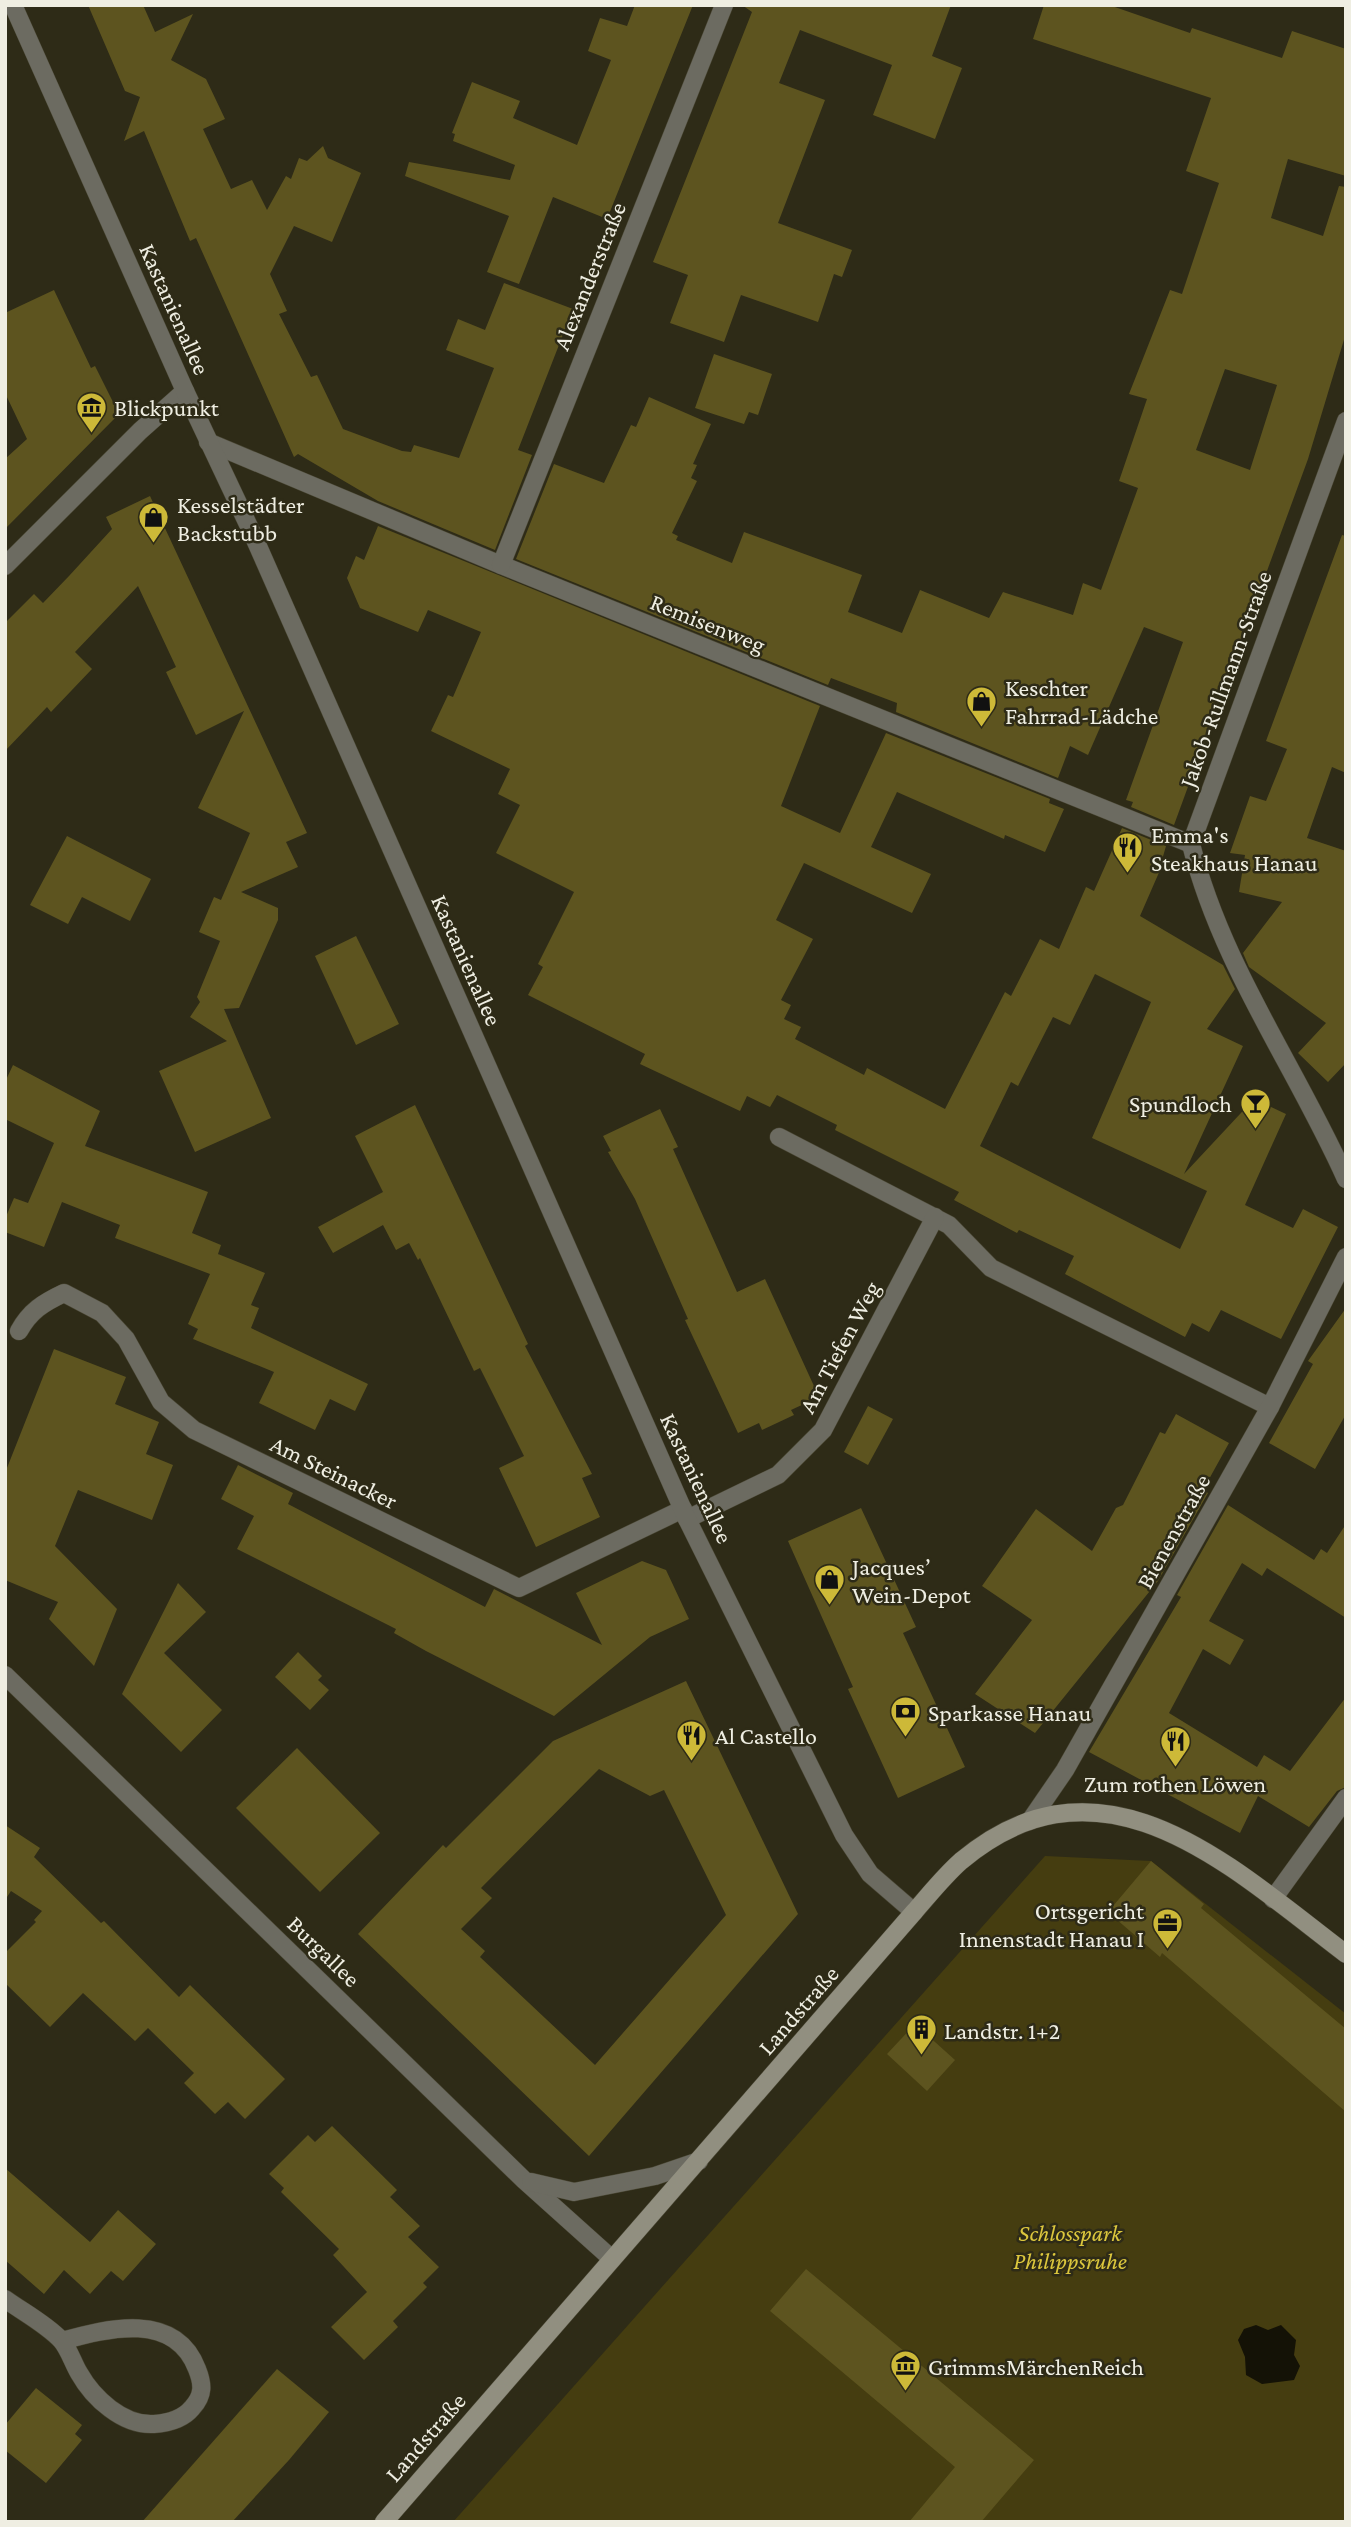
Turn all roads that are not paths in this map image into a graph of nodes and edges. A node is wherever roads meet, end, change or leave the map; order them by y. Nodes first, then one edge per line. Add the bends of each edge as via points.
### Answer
1 (13, 5) edge
2 (724, 5) edge
3 (185, 391) junction
4 (1346, 421) edge
5 (208, 442) junction
6 (501, 565) junction
7 (5, 566) edge
8 (1191, 844) junction
9 (779, 1137) dead end
10 (1346, 1179) edge
11 (935, 1217) junction
12 (1346, 1257) edge
13 (19, 1331) dead end
14 (1270, 1407) junction
15 (685, 1514) junction
16 (5, 1675) edge
17 (1346, 1797) edge
18 (1030, 1821) junction
19 (1273, 1899) junction
20 (914, 1912) junction
21 (1346, 1954) edge
22 (699, 2161) junction
23 (524, 2180) junction
24 (612, 2259) junction
25 (5, 2299) edge
26 (62, 2341) junction
27 (384, 2522) edge

1 - 3 street, Kastanienallee
2 - 6 street, Alexanderstraße
3 - 5 street, Kastanienallee
3 - 7 street
4 - 8 street, Jakob-Rullmann-Straße
5 - 6 street, Remisenweg
5 - 15 street, Kastanienallee
6 - 8 street, Remisenweg
8 - 10 street via 1224,942 1317,1114
9 - 11 street
11 - 14 street via 958,1232 991,1268
11 - 15 street, Am Tiefen Weg via 823,1430 778,1475
12 - 14 street, Bienenstraße
13 - 15 street, Am Steinacker via 41,1304 64,1293 102,1313 126,1339 161,1402 194,1430 519,1588
14 - 18 street, Bienenstraße via 1065,1770
15 - 20 street, Kastanienallee via 844,1835 876,1881
16 - 23 street, Burgallee
17 - 19 street
18 - 19 main road, Landstraße via 1088,1811 1138,1819 1171,1831 1216,1857
18 - 20 main road, Landstraße via 960,1862
19 - 21 main road, Landstraße
20 - 22 main road, Landstraße
22 - 23 street via 655,2176 574,2192
22 - 24 main road, Landstraße
23 - 24 street, Burgallee
24 - 27 main road, Landstraße
25 - 26 street
26 - 26 street via 97,2396 142,2425 177,2420 201,2396 203,2383 195,2362 159,2330 120,2329

